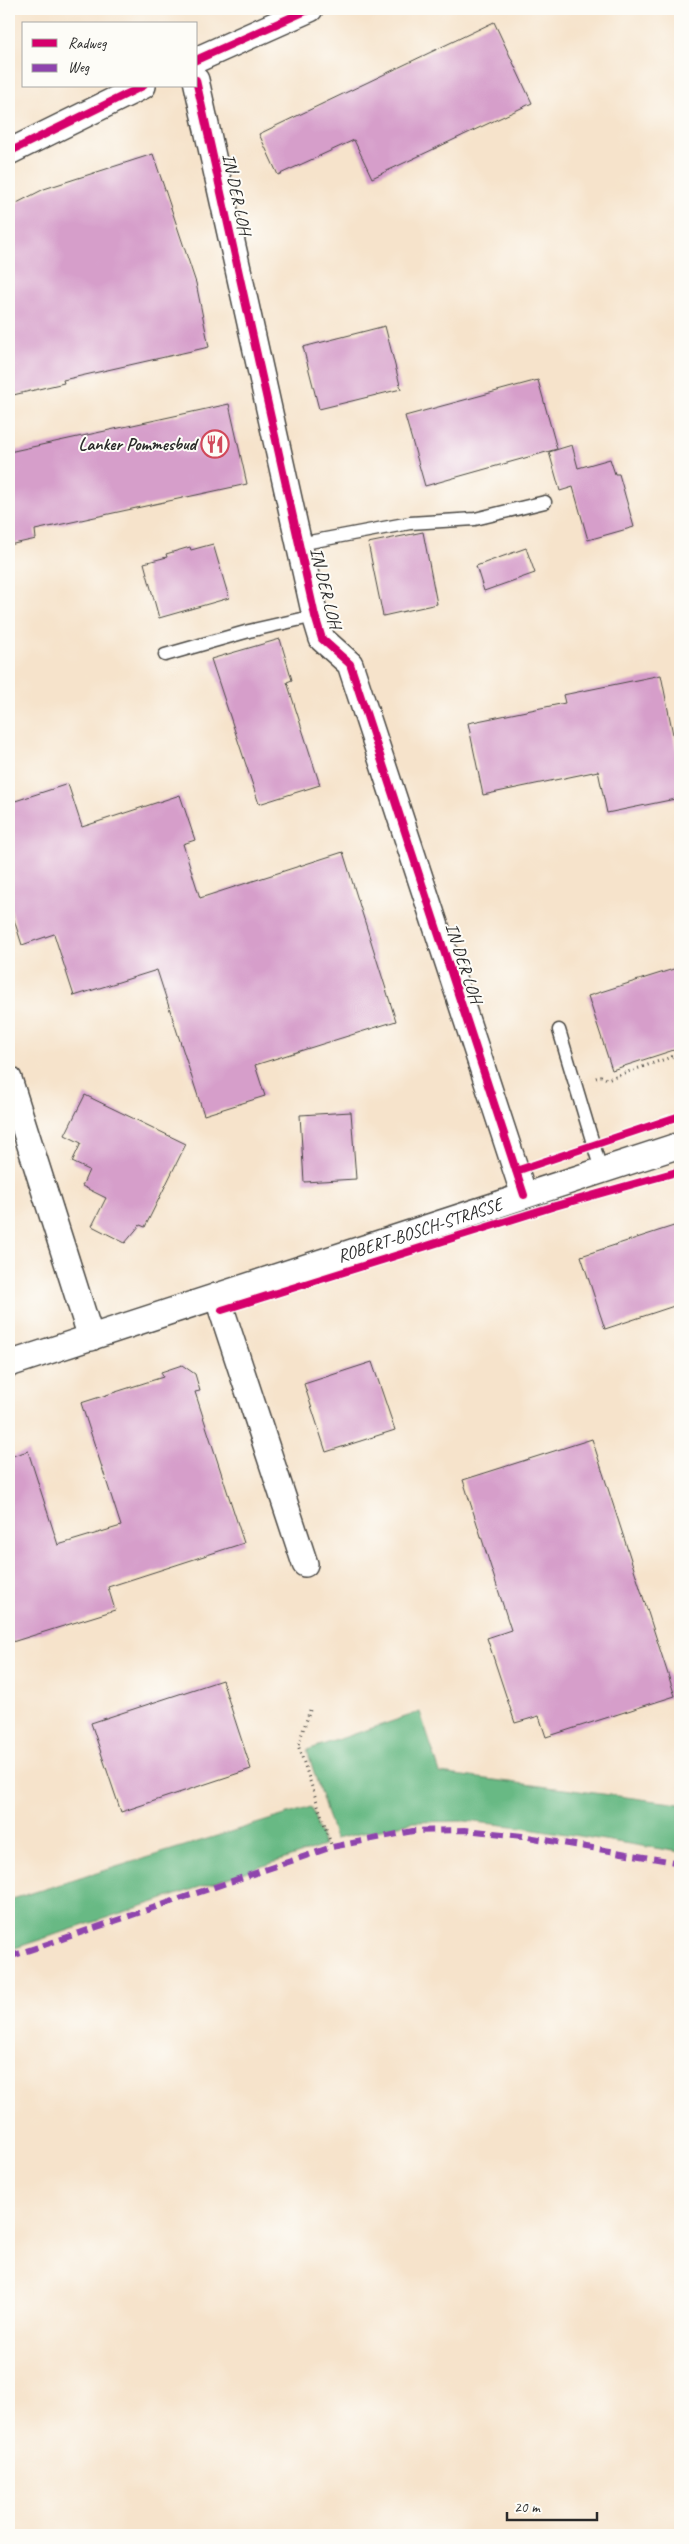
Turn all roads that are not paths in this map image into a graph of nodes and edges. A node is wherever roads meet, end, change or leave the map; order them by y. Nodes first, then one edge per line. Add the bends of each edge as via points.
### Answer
1 (310, 9) edge
2 (198, 59) edge
3 (139, 88) edge
4 (198, 88) edge
5 (9, 152) edge
6 (545, 502) dead end
7 (299, 544) junction
8 (315, 616) junction
9 (165, 655) dead end
10 (559, 1030) dead end
11 (9, 1079) edge
12 (680, 1145) edge
13 (601, 1170) junction
14 (524, 1195) junction
15 (217, 1296) junction
16 (91, 1338) junction
17 (9, 1364) edge
18 (305, 1564) dead end

1 - 2 street
3 - 5 street
4 - 7 street, IN DER LOH
6 - 7 lane via 475,519 410,523
7 - 8 street, IN DER LOH
8 - 9 lane
8 - 14 street, IN DER LOH via 322,639 350,664
10 - 13 lane
11 - 16 street
12 - 13 street, ROBERT-BOSCH-STRASSE
13 - 14 street, ROBERT-BOSCH-STRASSE
14 - 15 street, ROBERT-BOSCH-STRASSE
15 - 16 street, ROBERT-BOSCH-STRASSE
15 - 18 street
16 - 17 street, ROBERT-BOSCH-STRASSE

